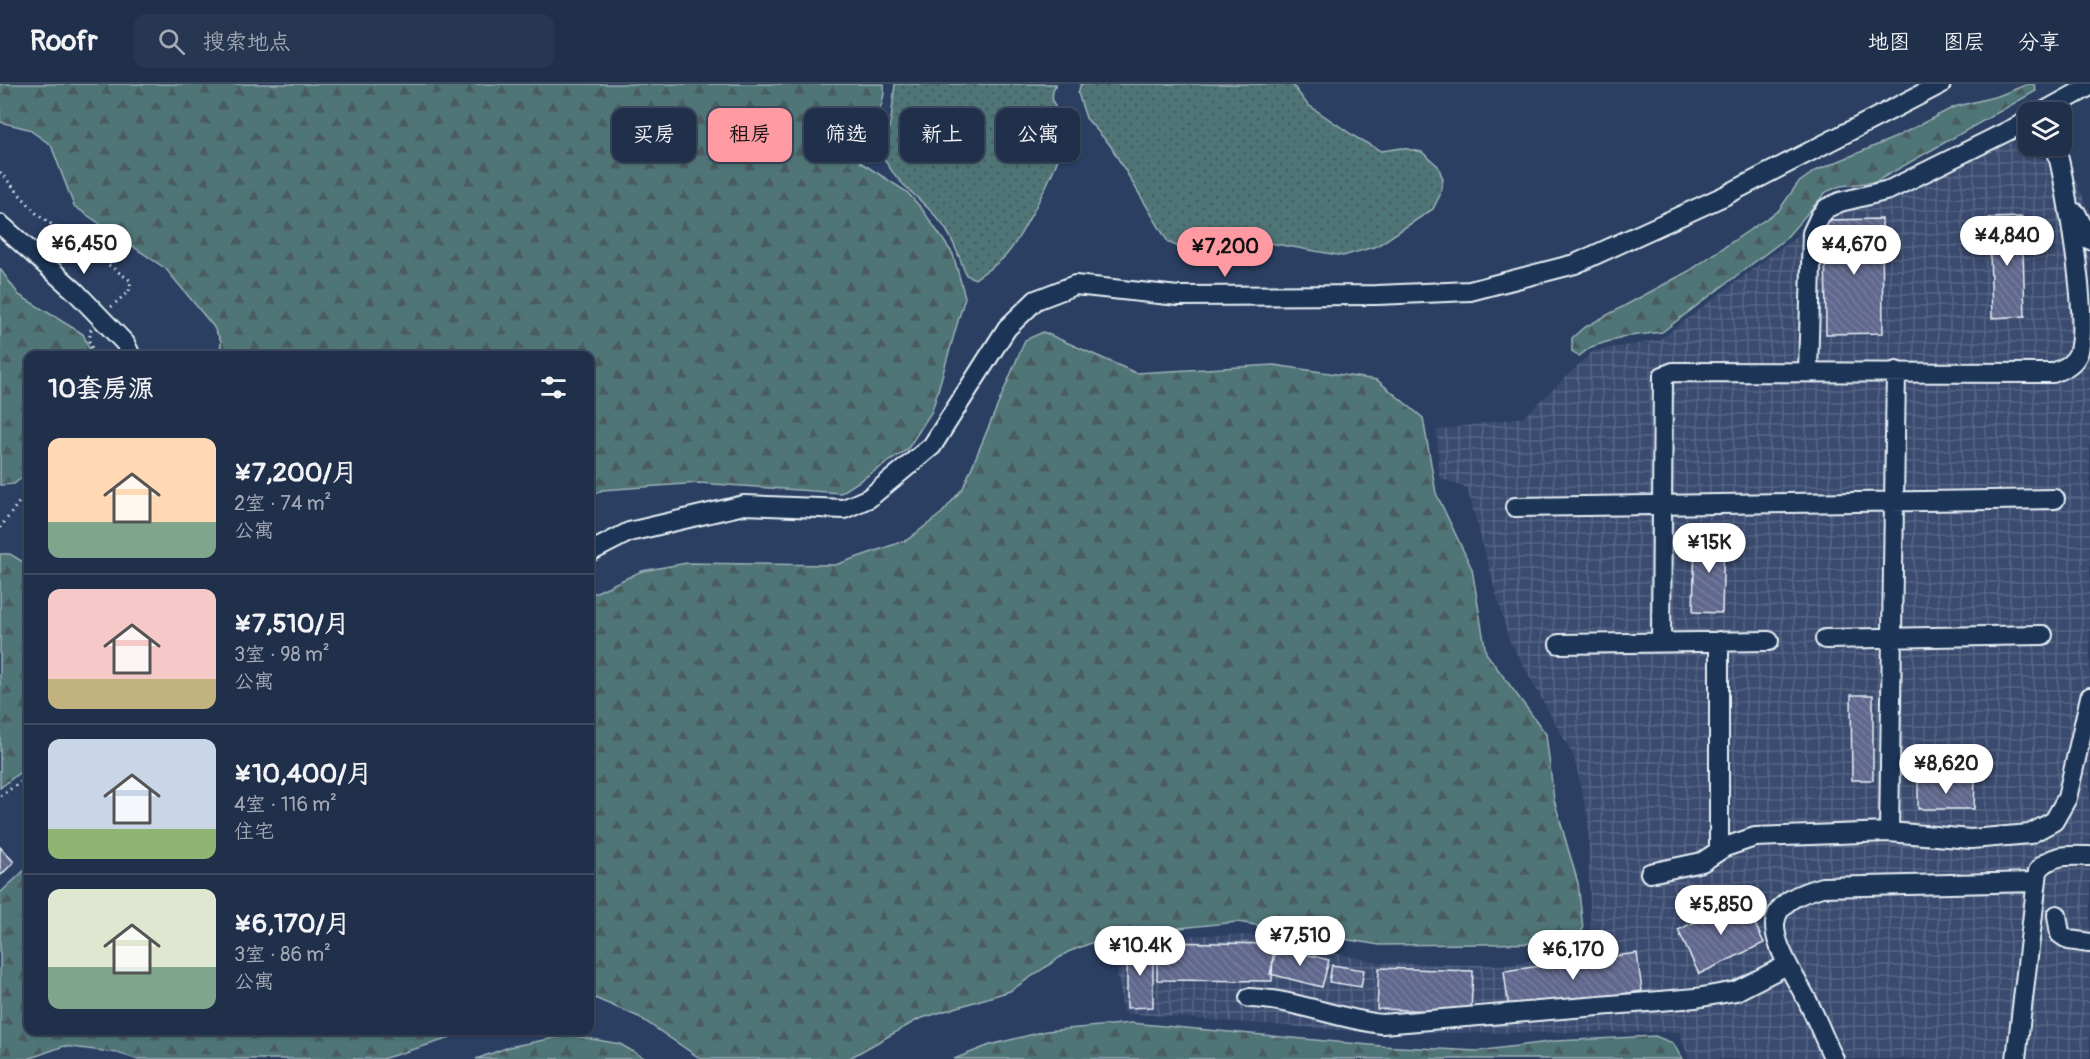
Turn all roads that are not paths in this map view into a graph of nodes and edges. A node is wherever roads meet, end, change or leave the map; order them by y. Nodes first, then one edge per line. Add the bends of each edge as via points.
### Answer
1 (1941, 84) edge
2 (2090, 86) edge
3 (2062, 102) edge
4 (2018, 126) edge
5 (2058, 156) edge
6 (2068, 198) junction
7 (0, 224) edge
8 (2090, 240) edge
9 (128, 351) edge
10 (1896, 371) junction
11 (1808, 372) junction
12 (2055, 499) dead end
13 (1894, 501) junction
14 (1662, 504) junction
15 (1515, 507) dead end
16 (594, 550) edge
17 (2043, 635) dead end
18 (1892, 638) junction
19 (1826, 639) dead end
20 (1769, 640) dead end
21 (1719, 641) junction
22 (1661, 642) junction
23 (1559, 644) dead end
24 (2090, 697) edge
25 (1889, 832) junction
26 (1719, 850) junction
27 (2090, 856) edge
28 (1650, 873) dead end
29 (2036, 882) junction
30 (2057, 915) dead end
31 (2090, 943) edge
32 (1787, 965) junction
33 (1249, 998) dead end
34 (1834, 1059) edge
35 (2016, 1059) edge

1 - 16 street via 1724,196 1575,264 1470,291 1178,296 1075,285 1036,300 1007,328 932,446 869,498 844,509 744,505 629,532
2 - 3 street
4 - 11 street via 1889,190 1840,202 1820,216 1812,233
5 - 6 street
6 - 8 street
6 - 10 street via 2086,329 2079,354 2071,365 2053,373
7 - 9 street via 75,291
10 - 11 street
10 - 13 street
11 - 14 street via 1673,372 1663,376
12 - 13 street
13 - 14 street
13 - 18 street
14 - 15 street
14 - 22 street
17 - 18 street
18 - 19 street
18 - 25 street
20 - 21 street
21 - 22 street
21 - 26 street
22 - 23 street
24 - 25 street via 2067,798 2047,826 2030,834 1995,838
25 - 26 street via 1755,837
26 - 28 street via 1702,862
27 - 29 street via 2044,861
29 - 32 street via 1822,887 1805,891 1787,902 1775,925
29 - 35 street
30 - 31 street via 2060,934 2069,940
32 - 33 street via 1736,991 1696,998 1382,1024 1353,1021 1291,1002
32 - 34 street

